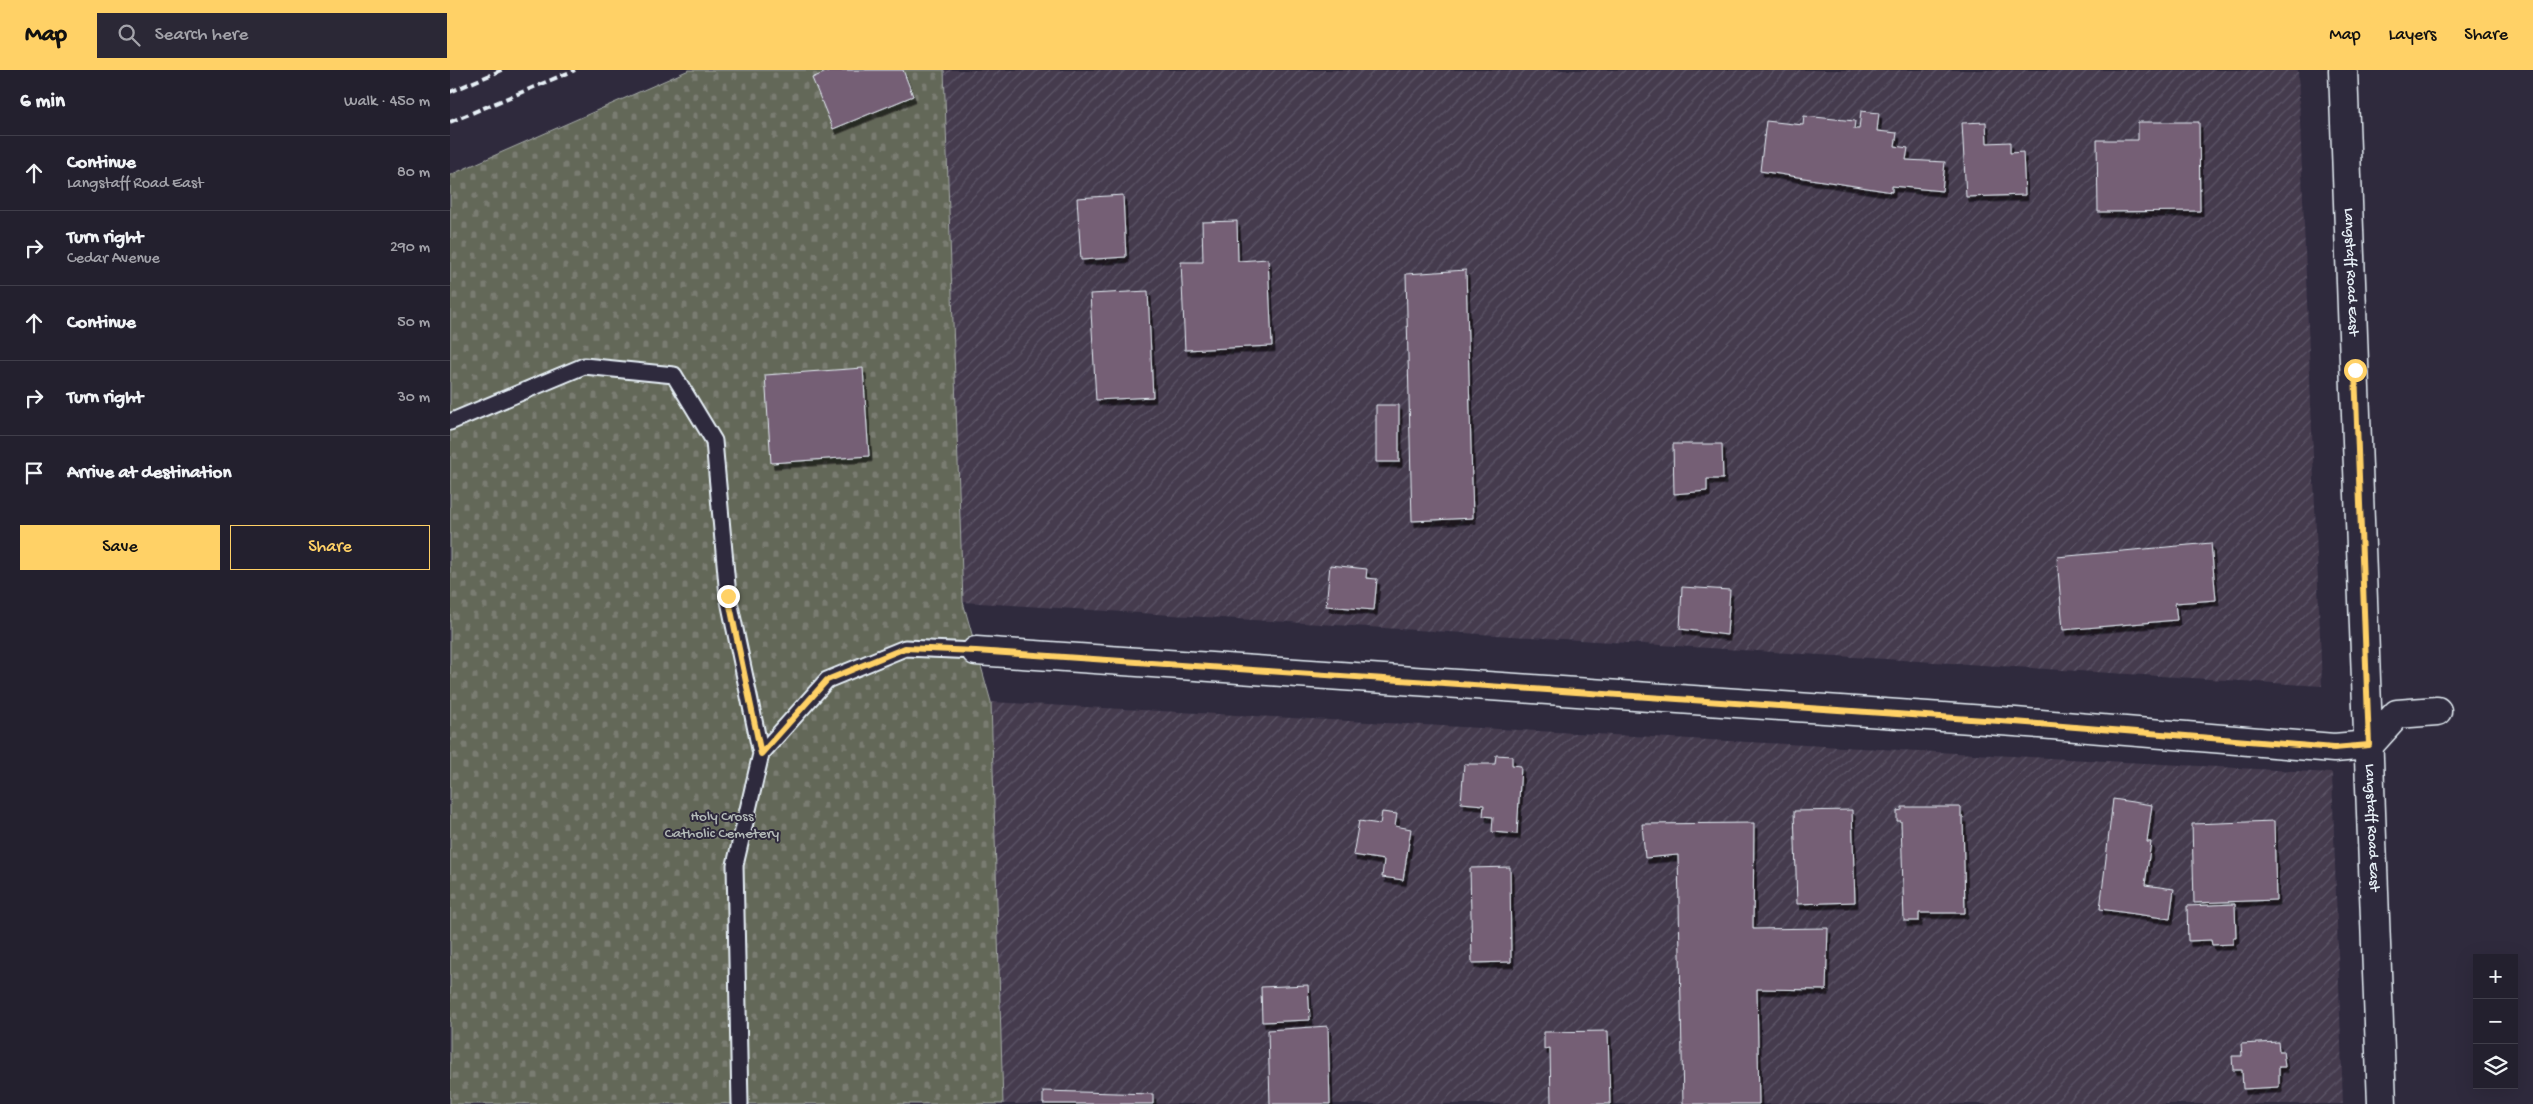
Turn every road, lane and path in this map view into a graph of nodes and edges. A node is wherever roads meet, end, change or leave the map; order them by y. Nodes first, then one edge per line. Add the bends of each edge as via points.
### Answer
1 (2343, 70) edge
2 (450, 422) edge
3 (976, 651) joint
4 (2437, 711) dead end
5 (2369, 745) junction
6 (761, 754) junction
7 (740, 1104) edge
8 (2382, 1104) edge

1 - 5 street, Langstaff Road East
2 - 6 lane via 584,366 674,375 714,441 728,596
3 - 5 street via 2014,722 2334,748
3 - 6 lane via 905,648 827,680
4 - 5 street via 2397,714
5 - 8 street, Langstaff Road East
6 - 7 lane via 735,866

